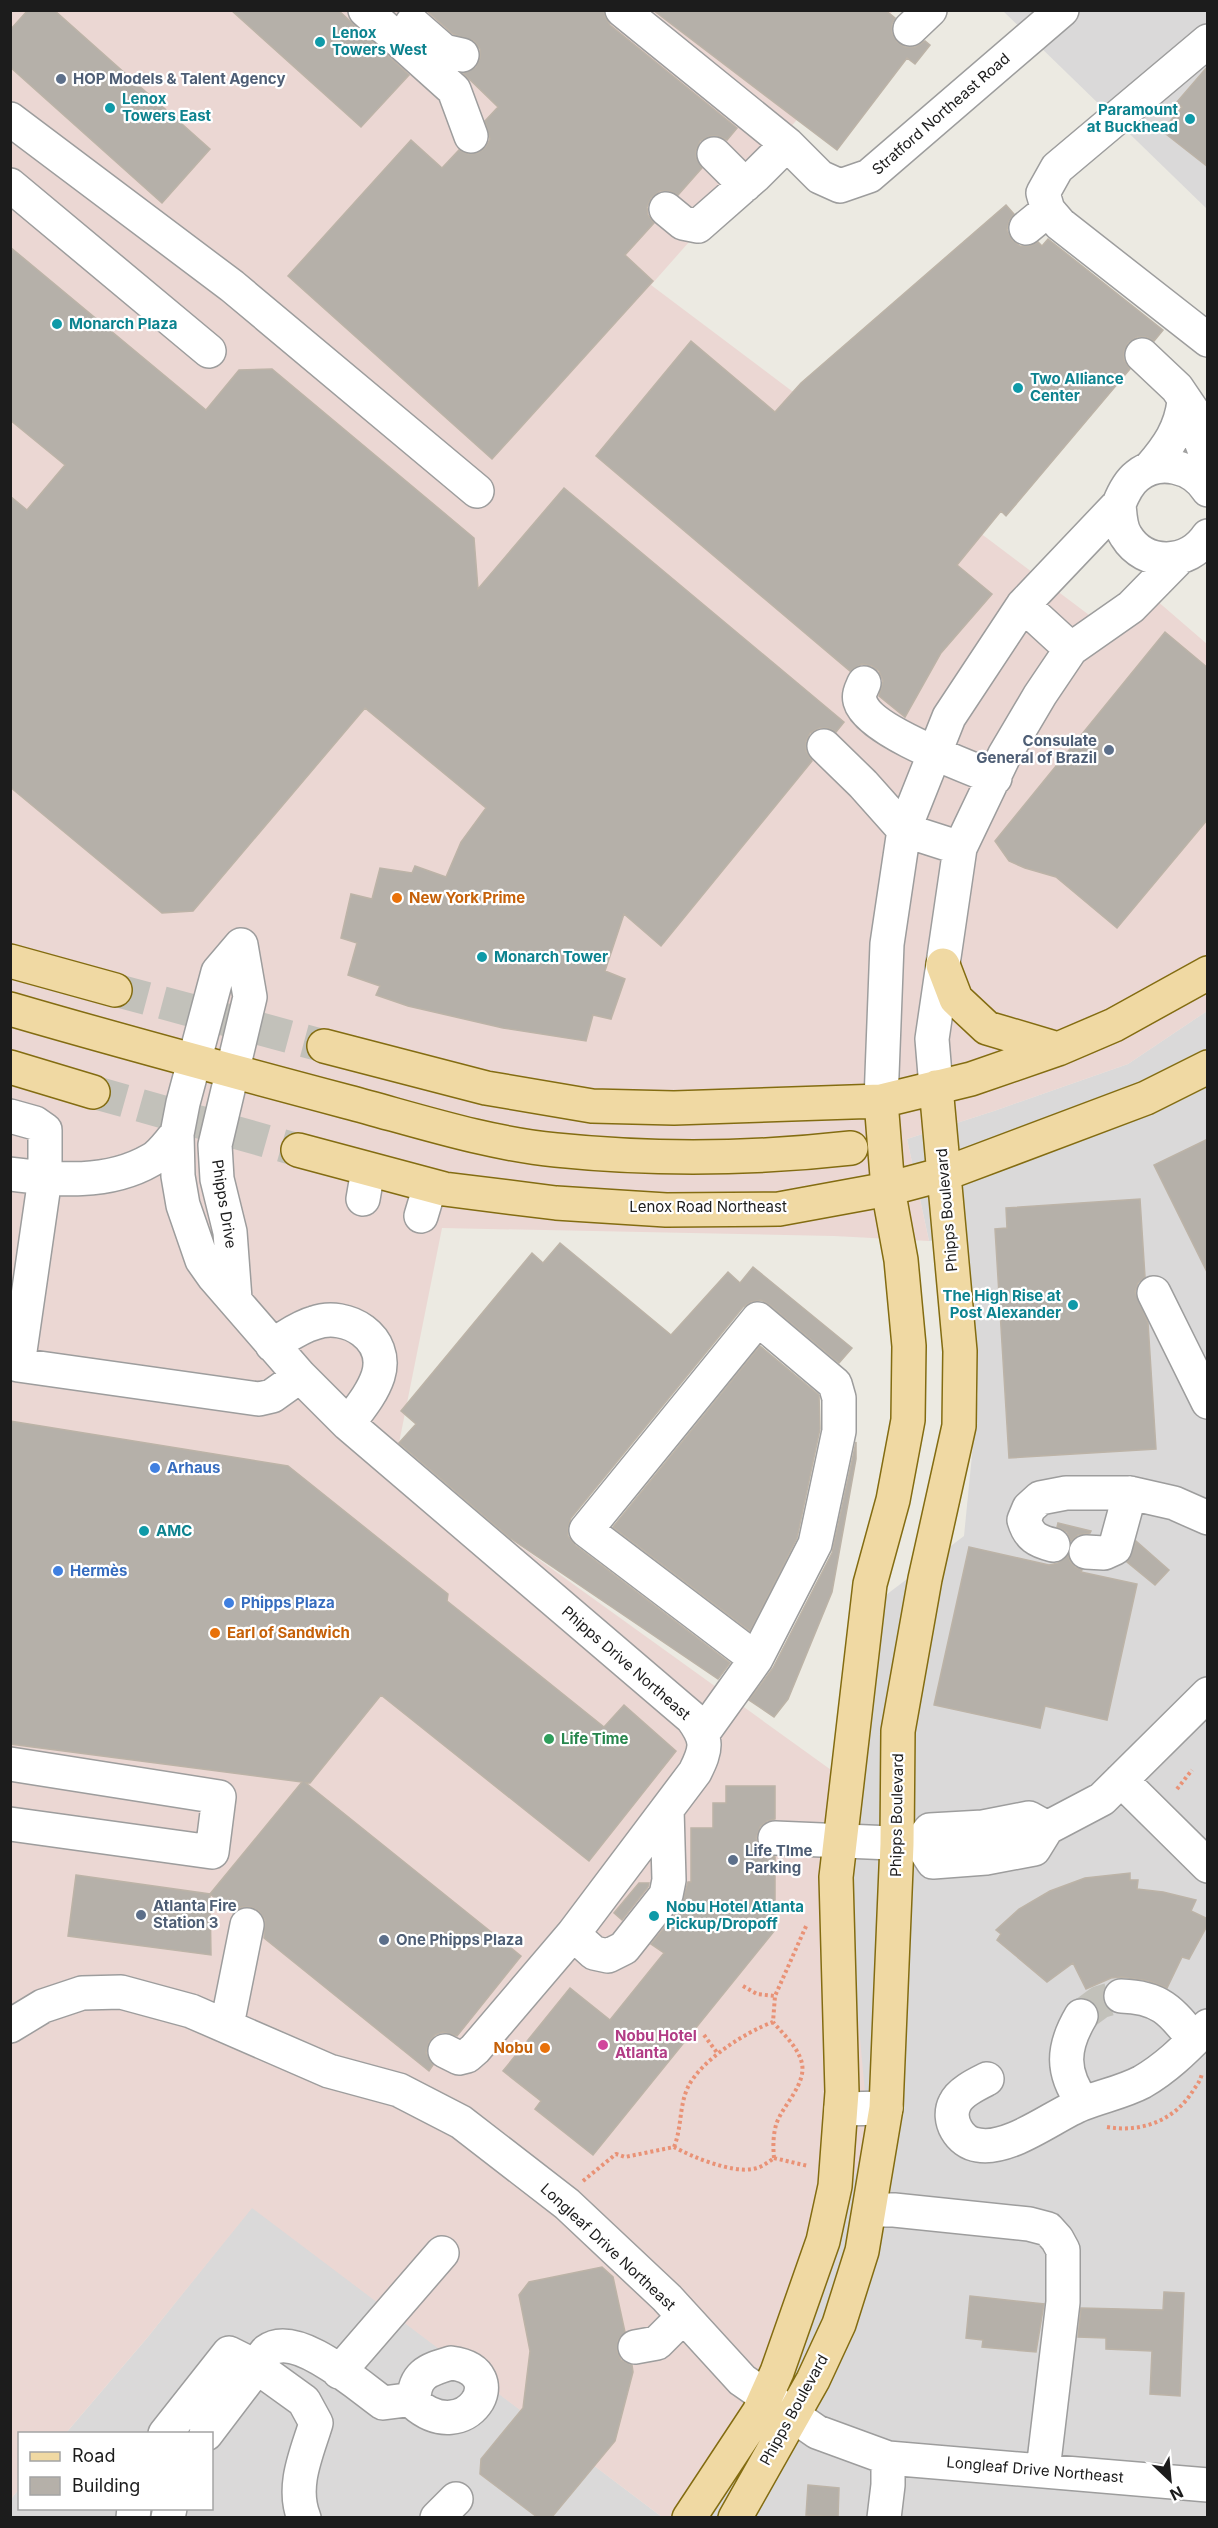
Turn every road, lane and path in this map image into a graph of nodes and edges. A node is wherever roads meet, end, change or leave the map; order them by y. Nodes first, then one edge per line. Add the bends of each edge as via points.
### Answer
1 (365, 10) edge
2 (397, 10) edge
3 (622, 10) edge
4 (1062, 10) edge
5 (1208, 41) edge
6 (462, 56) dead end
7 (10, 118) edge
8 (471, 136) dead end
9 (787, 144) junction
10 (714, 154) dead end
11 (745, 184) junction
12 (10, 185) edge
13 (666, 209) dead end
14 (1206, 343) edge
15 (209, 351) dead end
16 (1142, 355) dead end
17 (1196, 393) edge
18 (1150, 468) junction
19 (1206, 474) edge
20 (477, 491) dead end
21 (1119, 504) junction
22 (1199, 545) edge
23 (1023, 605) junction
24 (1071, 649) junction
25 (864, 683) dead end
26 (824, 746) dead end
27 (935, 753) junction
28 (995, 778) junction
29 (904, 830) junction
30 (960, 848) junction
31 (10, 960) edge
32 (943, 965) junction
33 (1208, 973) edge
34 (115, 990) tunnel mouth
35 (10, 1009) edge
36 (324, 1046) tunnel mouth
37 (1059, 1049) junction
38 (194, 1061) junction
39 (10, 1067) edge
40 (1208, 1067) edge
41 (233, 1071) junction
42 (936, 1087) junction
43 (93, 1092) tunnel mouth
44 (882, 1101) junction
45 (10, 1116) edge
46 (177, 1134) junction
47 (850, 1148) junction
48 (298, 1150) tunnel mouth
49 (10, 1174) edge
50 (944, 1174) junction
51 (45, 1178) junction
52 (888, 1189) junction
53 (1154, 1293) dead end
54 (235, 1299) junction
55 (272, 1345) junction
56 (300, 1376) junction
57 (1208, 1402) edge
58 (348, 1424) junction
59 (1130, 1493) junction
60 (1208, 1518) edge
61 (1053, 1545) dead end
62 (1086, 1552) dead end
63 (756, 1659) junction
64 (1208, 1694) edge
65 (703, 1733) junction
66 (10, 1764) edge
67 (1192, 1770) dead end
68 (1121, 1780) junction
69 (1177, 1789) dead end
70 (10, 1824) edge
71 (775, 1838) dead end
72 (839, 1840) junction
73 (906, 1844) junction
74 (654, 1848) junction
75 (1208, 1866) edge
76 (811, 1915) dead end
77 (247, 1924) dead end
78 (573, 1934) junction
79 (743, 1986) dead end
80 (775, 1996) junction
81 (1121, 1996) tunnel mouth
82 (1080, 2016) tunnel mouth
83 (773, 2022) junction
84 (227, 2025) junction
85 (10, 2026) edge
86 (1201, 2033) edge
87 (704, 2035) dead end
88 (445, 2051) dead end
89 (718, 2054) junction
90 (987, 2079) dead end
91 (1083, 2103) junction
92 (886, 2108) junction
93 (841, 2109) junction
94 (674, 2147) junction
95 (774, 2158) junction
96 (809, 2167) dead end
97 (582, 2182) dead end
98 (871, 2210) junction
99 (442, 2253) dead end
100 (683, 2317) junction
101 (635, 2347) dead end
102 (257, 2367) junction
103 (339, 2372) junction
104 (765, 2398) junction
105 (414, 2399) dead end
106 (792, 2417) junction
107 (166, 2432) edge
108 (207, 2432) edge
109 (888, 2458) junction
110 (1043, 2470) junction
111 (1208, 2485) edge
112 (304, 2517) edge
113 (689, 2517) edge
114 (735, 2517) edge
115 (884, 2517) edge

1 - 8 street via 454,90
2 - 6 street via 444,51
3 - 9 street, Stratford Northeast Road
4 - 9 street, Stratford Northeast Road via 869,176 840,186 820,177
5 - 14 street via 1058,168 1043,193 1037,219 1060,224
7 - 20 street via 232,286
9 - 11 street
10 - 11 street
11 - 13 street via 698,226 683,223
12 - 15 street
16 - 17 street via 1177,388
17 - 18 street
17 - 19 street
18 - 19 street via 1166,465
18 - 21 street via 1136,477
21 - 22 street via 1125,535 1147,556 1162,560
21 - 23 street
22 - 24 street via 1131,607
23 - 24 street
23 - 27 street via 949,717
24 - 28 street via 1034,705
25 - 27 street via 860,701 870,716
26 - 29 street
27 - 28 street
27 - 29 street
28 - 30 street
29 - 30 street
29 - 44 street via 887,944
30 - 32 street
31 - 34 main road
32 - 37 main road via 956,999 987,1028
32 - 42 street via 932,1039
33 - 37 main road via 1114,1025
35 - 38 main road
36 - 44 main road via 486,1088 592,1106 674,1108
37 - 42 main road
38 - 41 main road
38 - 41 street, Phipps Drive via 218,972 241,945 250,997
38 - 46 street, Phipps Drive
39 - 43 main road
40 - 50 main road, Lenox Road Northeast via 1146,1098
41 - 47 main road via 474,1136 554,1150 645,1157 726,1157
41 - 54 street, Phipps Drive via 215,1145 217,1179 230,1232
42 - 44 main road
42 - 50 main road, Phipps Boulevard
44 - 47 main road
44 - 52 main road, Phipps Boulevard
45 - 51 street via 45,1130
46 - 51 street via 153,1160 128,1170 83,1179
46 - 54 street, Phipps Drive via 178,1176 192,1235 202,1260
47 - 52 main road
48 - 52 main road, Lenox Road Northeast via 365,1185 426,1201 666,1210 779,1209
49 - 51 street
50 - 52 main road, Lenox Road Northeast
50 - 73 main road, Phipps Boulevard via 960,1351 959,1426 925,1579 898,1731
51 - 56 street via 18,1365 260,1399 272,1396
52 - 72 main road, Phipps Boulevard via 901,1260 908,1335 908,1420 893,1500 870,1584
53 - 57 street
54 - 55 street, Phipps Drive Northeast
55 - 56 street, Phipps Drive Northeast
55 - 58 street via 314,1323 334,1319 354,1323 369,1336 378,1354 379,1374 369,1396
56 - 58 street, Phipps Drive Northeast
58 - 65 street, Phipps Drive Northeast via 692,1718
59 - 60 street via 1174,1503
59 - 61 street via 1066,1493 1040,1498 1029,1508 1024,1520 1028,1533 1038,1542
59 - 62 street via 1115,1548 1104,1553
63 - 63 street via 815,1544 839,1431 835,1384 758,1319 586,1530
63 - 65 street
64 - 68 street
65 - 74 street, Phipps Drive Northeast via 702,1757 667,1809
66 - 70 street via 219,1797 212,1852
67 - 69 path
68 - 73 street via 1102,1799 1047,1828 1034,1849 933,1862 924,1848
68 - 75 street
71 - 72 street
72 - 73 street
72 - 93 main road, Phipps Boulevard via 835,1893
73 - 92 main road, Phipps Boulevard
74 - 78 street, Phipps Drive Northeast
74 - 78 street via 669,1880 666,1895 624,1948 608,1956 594,1953
76 - 80 path
77 - 84 street
78 - 88 street, Phipps Drive Northeast via 475,2049 459,2058
79 - 80 path via 757,1994
80 - 83 path
81 - 86 street via 1143,1997 1163,2005
82 - 91 street via 1070,2034 1066,2055 1068,2077
83 - 89 path
83 - 95 path via 796,2048 802,2063 799,2083 777,2124
84 - 85 street, Longleaf Drive Northeast via 121,1992 82,1993 44,2006
84 - 100 street, Longleaf Drive Northeast via 328,2071 399,2090 461,2122 567,2204
86 - 91 street via 1179,2057 1142,2082
87 - 89 path
89 - 94 path via 688,2086
90 - 91 street via 955,2103 953,2112 955,2130 976,2145 1011,2140
92 - 93 street
92 - 98 main road, Phipps Boulevard
93 - 104 main road, Phipps Boulevard via 835,2186 823,2241
94 - 95 path via 688,2155 750,2170
94 - 97 path via 625,2157 616,2154
95 - 96 path
98 - 106 main road, Phipps Boulevard via 839,2324
98 - 110 street via 1029,2224 1048,2229 1057,2239 1063,2250 1063,2302
99 - 103 street
100 - 101 street via 657,2343
100 - 104 street, Longleaf Drive Northeast via 732,2370
102 - 103 street via 267,2351 283,2344 310,2352
102 - 107 street via 230,2353
102 - 108 street
102 - 112 street via 304,2401 316,2423 300,2472
103 - 105 street via 383,2403
104 - 106 street, Longleaf Drive Northeast
104 - 113 main road, Phipps Boulevard
106 - 109 street, Longleaf Drive Northeast via 817,2432
106 - 114 main road, Phipps Boulevard
109 - 110 street, Longleaf Drive Northeast
109 - 115 street
110 - 111 street, Longleaf Drive Northeast

